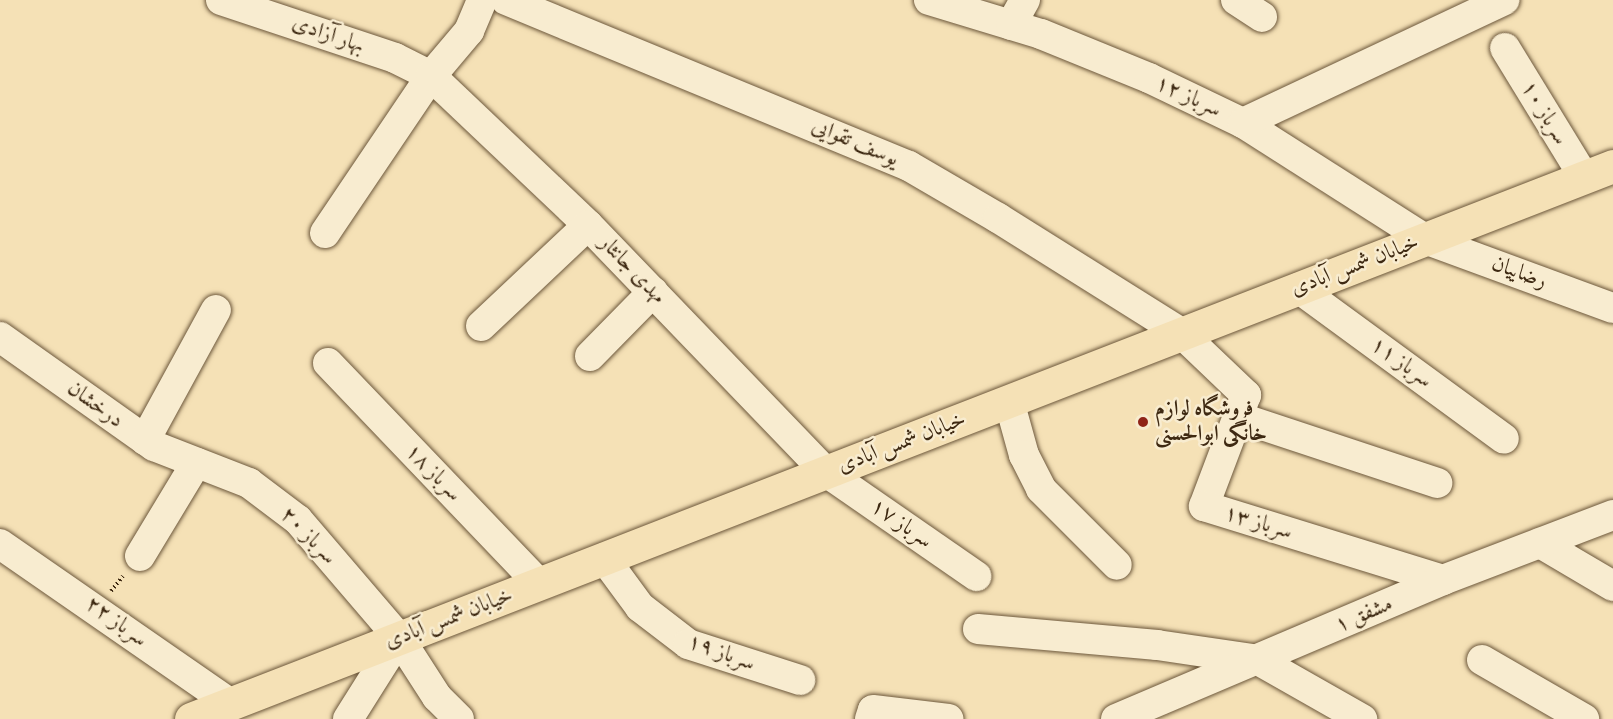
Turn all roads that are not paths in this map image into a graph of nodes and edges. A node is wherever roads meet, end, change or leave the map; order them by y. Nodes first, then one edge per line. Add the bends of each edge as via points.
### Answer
1 (221, 0) edge
2 (482, 0) edge
3 (506, 0) edge
4 (929, 0) edge
5 (1236, 0) edge
6 (1504, 0) edge
7 (1018, 12) edge
8 (1262, 17) dead end
9 (1505, 48) dead end
10 (431, 76) junction
11 (1243, 123) junction
12 (1598, 172) edge
13 (588, 225) junction
14 (325, 233) dead end
15 (1425, 239) junction
16 (1298, 288) junction
17 (653, 291) junction
18 (1613, 308) edge
19 (216, 310) dead end
20 (481, 326) dead end
21 (1181, 333) junction
22 (0, 336) edge
23 (591, 356) dead end
24 (328, 363) dead end
25 (1009, 401) junction
26 (1238, 417) junction
27 (1504, 439) dead end
28 (145, 440) junction
29 (196, 463) junction
30 (826, 472) junction
31 (1437, 483) dead end
32 (1613, 515) edge
33 (1540, 543) junction
34 (0, 544) edge
35 (140, 556) road end
36 (604, 558) junction
37 (1117, 565) dead end
38 (976, 576) dead end
39 (1443, 580) junction
40 (538, 584) junction
41 (1613, 586) edge
42 (978, 629) dead end
43 (399, 638) junction
44 (1258, 660) junction
45 (1482, 660) dead end
46 (800, 680) dead end
47 (231, 704) junction
48 (191, 719) edge
49 (348, 719) edge
50 (459, 719) edge
51 (870, 719) edge
52 (948, 719) edge
53 (1116, 719) edge
54 (1362, 719) edge
55 (1584, 719) edge

1 - 10 street, بهار آزادی via 384,54
2 - 10 street via 470,31
3 - 21 street, یوسف تقوایی via 909,166 954,190
4 - 7 street, سرباز ۱۲
5 - 8 street
6 - 11 street
7 - 11 street, سرباز ۱۲ via 1094,54
9 - 12 street, سرباز ۱۰
10 - 13 street, مهدی جانثار
10 - 14 street
11 - 15 street, سرباز ۱۲
12 - 15 main road, خیابان شمس آبادی
13 - 17 street, مهدی جانثار
13 - 20 street
15 - 16 main road, خیابان شمس آبادی
15 - 18 street, رضاییان
16 - 21 main road, خیابان شمس آبادی
16 - 27 street, سرباز ۱۱
17 - 23 street
17 - 30 street, مهدی جانثار
19 - 28 street
21 - 25 main road, خیابان شمس آبادی
21 - 26 street, سرباز ۱۳ via 1246,395
22 - 28 street, درخشان
24 - 40 street, سرباز ۱۸
25 - 30 main road, خیابان شمس آبادی
25 - 37 street via 1024,455 1041,489
26 - 31 street
26 - 39 street, سرباز ۱۳ via 1204,506
28 - 29 street, درخشان
29 - 35 street
29 - 43 street, سرباز ۲۰ via 249,483 298,520
30 - 36 main road, خیابان شمس آبادی
30 - 38 street, سرباز ۱۷
32 - 33 street, مشفق ۱
33 - 39 street, مشفق ۱
33 - 41 street
34 - 47 street, سرباز ۲۲ via 98,608
36 - 40 main road, خیابان شمس آبادی
36 - 46 street, سرباز ۱۹ via 640,607 688,644
39 - 44 street, مشفق ۱
40 - 43 main road, خیابان شمس آبادی
42 - 44 street via 1157,645
43 - 47 main road, خیابان شمس آبادی
43 - 49 street
43 - 50 street, سرباز ۲۰ via 437,697
44 - 53 street, مشفق ۱
44 - 54 street
45 - 55 street
47 - 48 main road, خیابان شمس آبادی
51 - 52 street via 873,710

